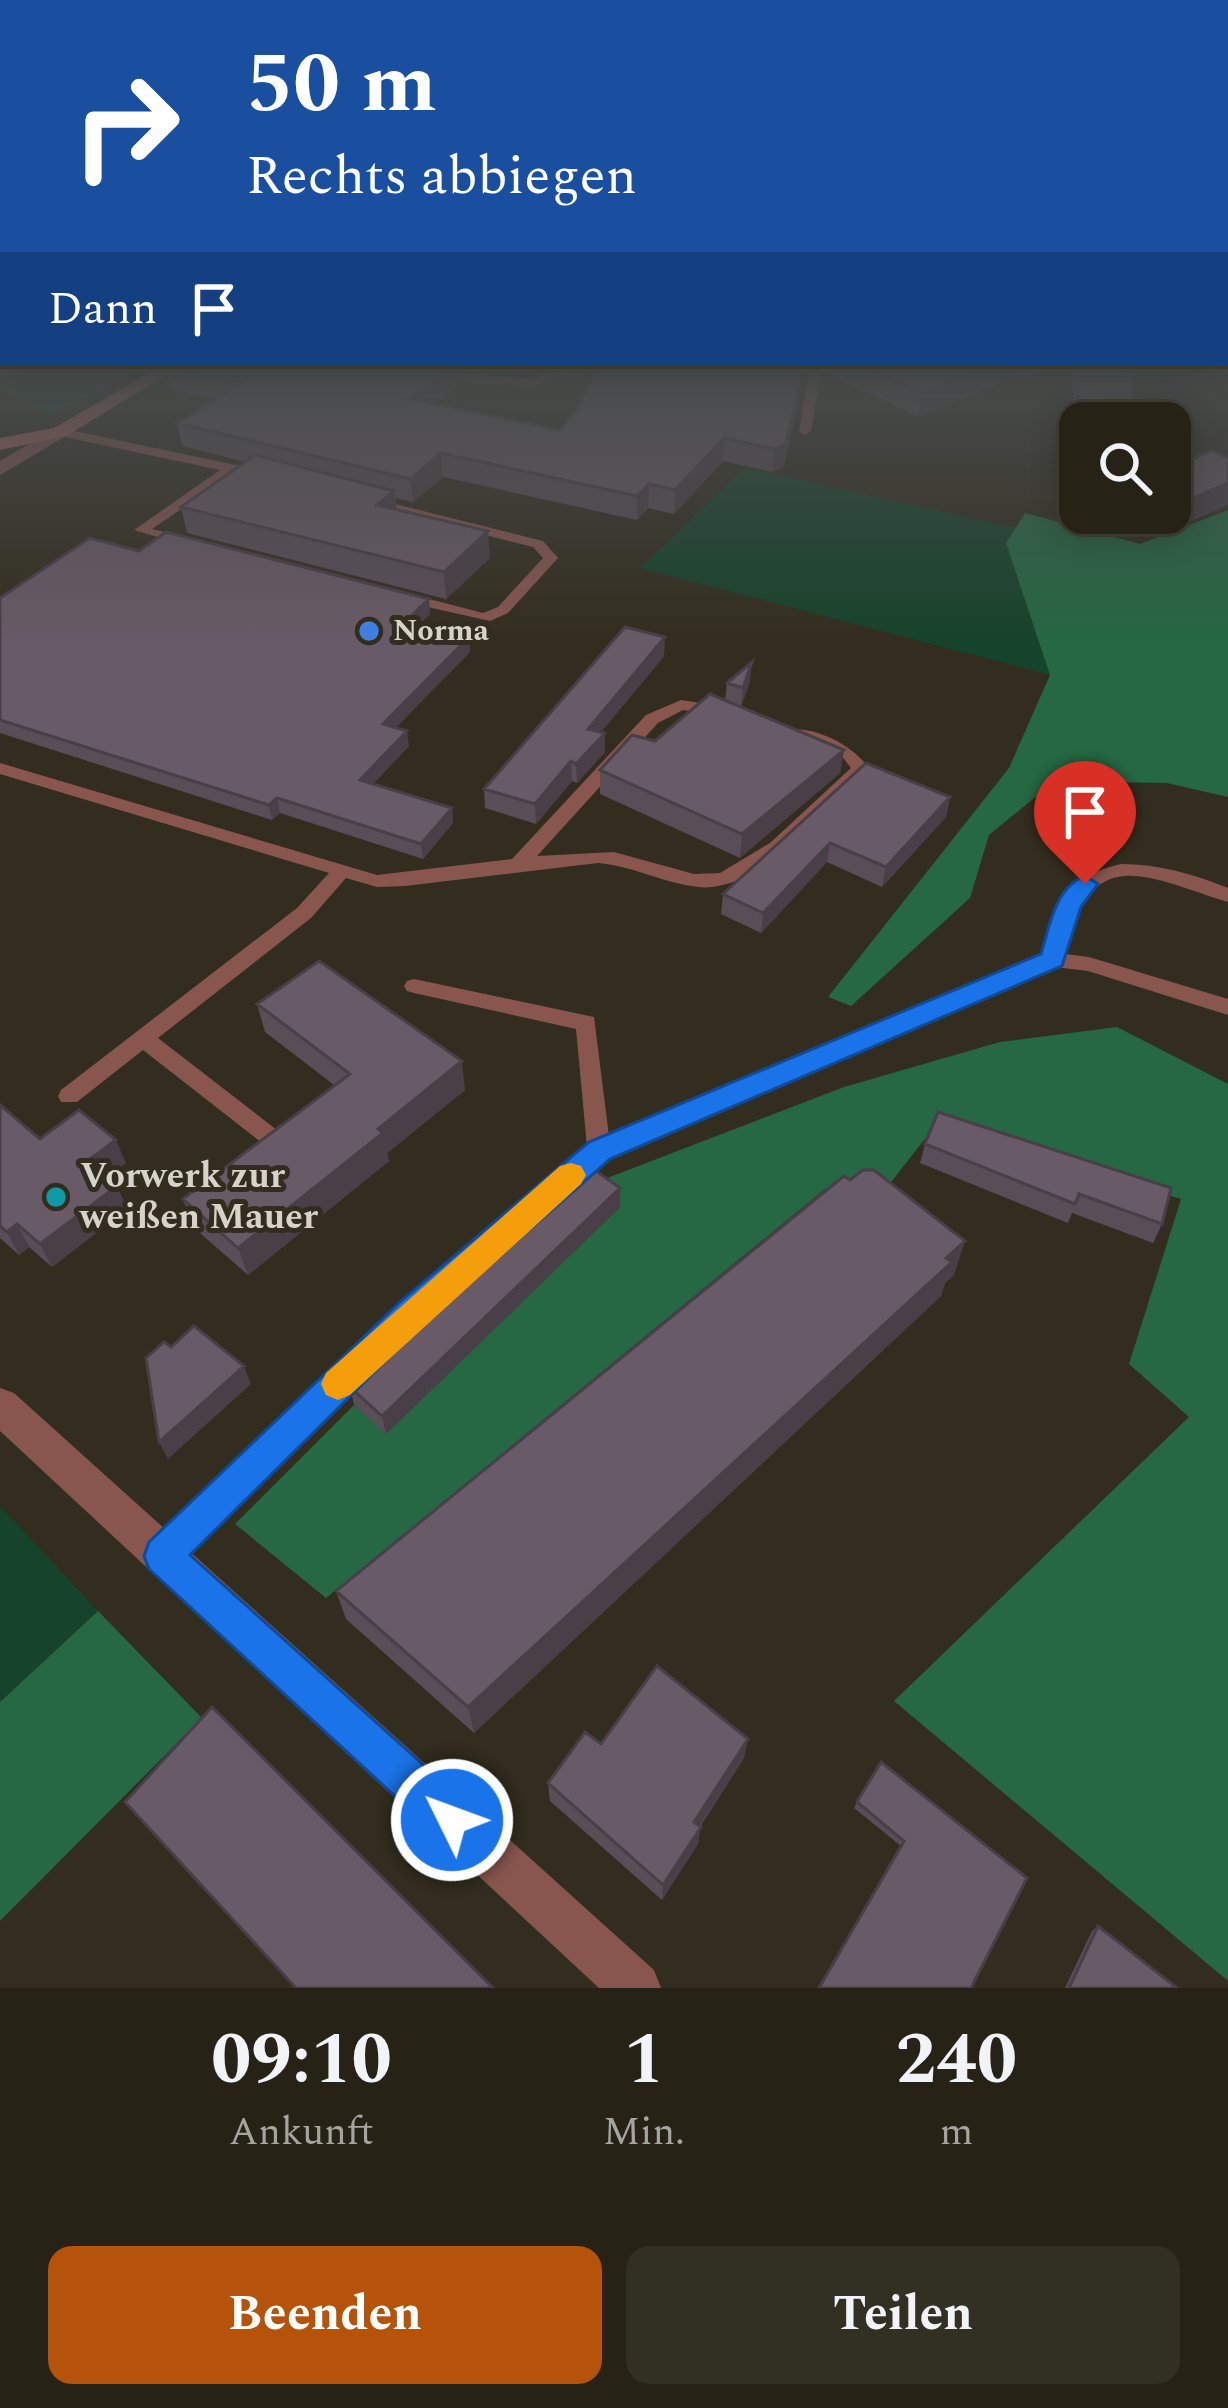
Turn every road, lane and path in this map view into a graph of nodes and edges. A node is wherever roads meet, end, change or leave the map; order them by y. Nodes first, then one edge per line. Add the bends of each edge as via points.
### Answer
1 (182, 457) edge
2 (232, 467) junction
3 (276, 478) edge
4 (363, 500) edge
5 (210, 548) edge
6 (393, 595) edge
7 (741, 717) edge
8 (786, 730) edge
9 (0, 768) edge
10 (515, 868) junction
11 (342, 871) junction
12 (1228, 895) edge
13 (1052, 960) junction
14 (414, 986) dead end
15 (1228, 1007) edge
16 (147, 1041) junction
17 (69, 1096) dead end
18 (274, 1140) edge
19 (599, 1150) junction
20 (0, 1406) edge
21 (163, 1556) junction
22 (636, 1988) edge

1 - 2 lane
2 - 3 lane
2 - 5 lane via 141,530
4 - 6 lane via 538,544 551,558 503,610 485,618
7 - 10 lane via 697,704 652,718
8 - 10 lane via 847,751 860,768 739,873 710,881 598,857
9 - 11 lane
10 - 11 lane via 377,881
11 - 16 lane via 304,913
12 - 13 lane via 1162,873 1099,875 1069,905
13 - 15 lane
13 - 19 lane
14 - 19 lane via 586,1023
16 - 17 lane
16 - 18 lane
19 - 21 lane via 413,1311
20 - 21 street
21 - 22 street

